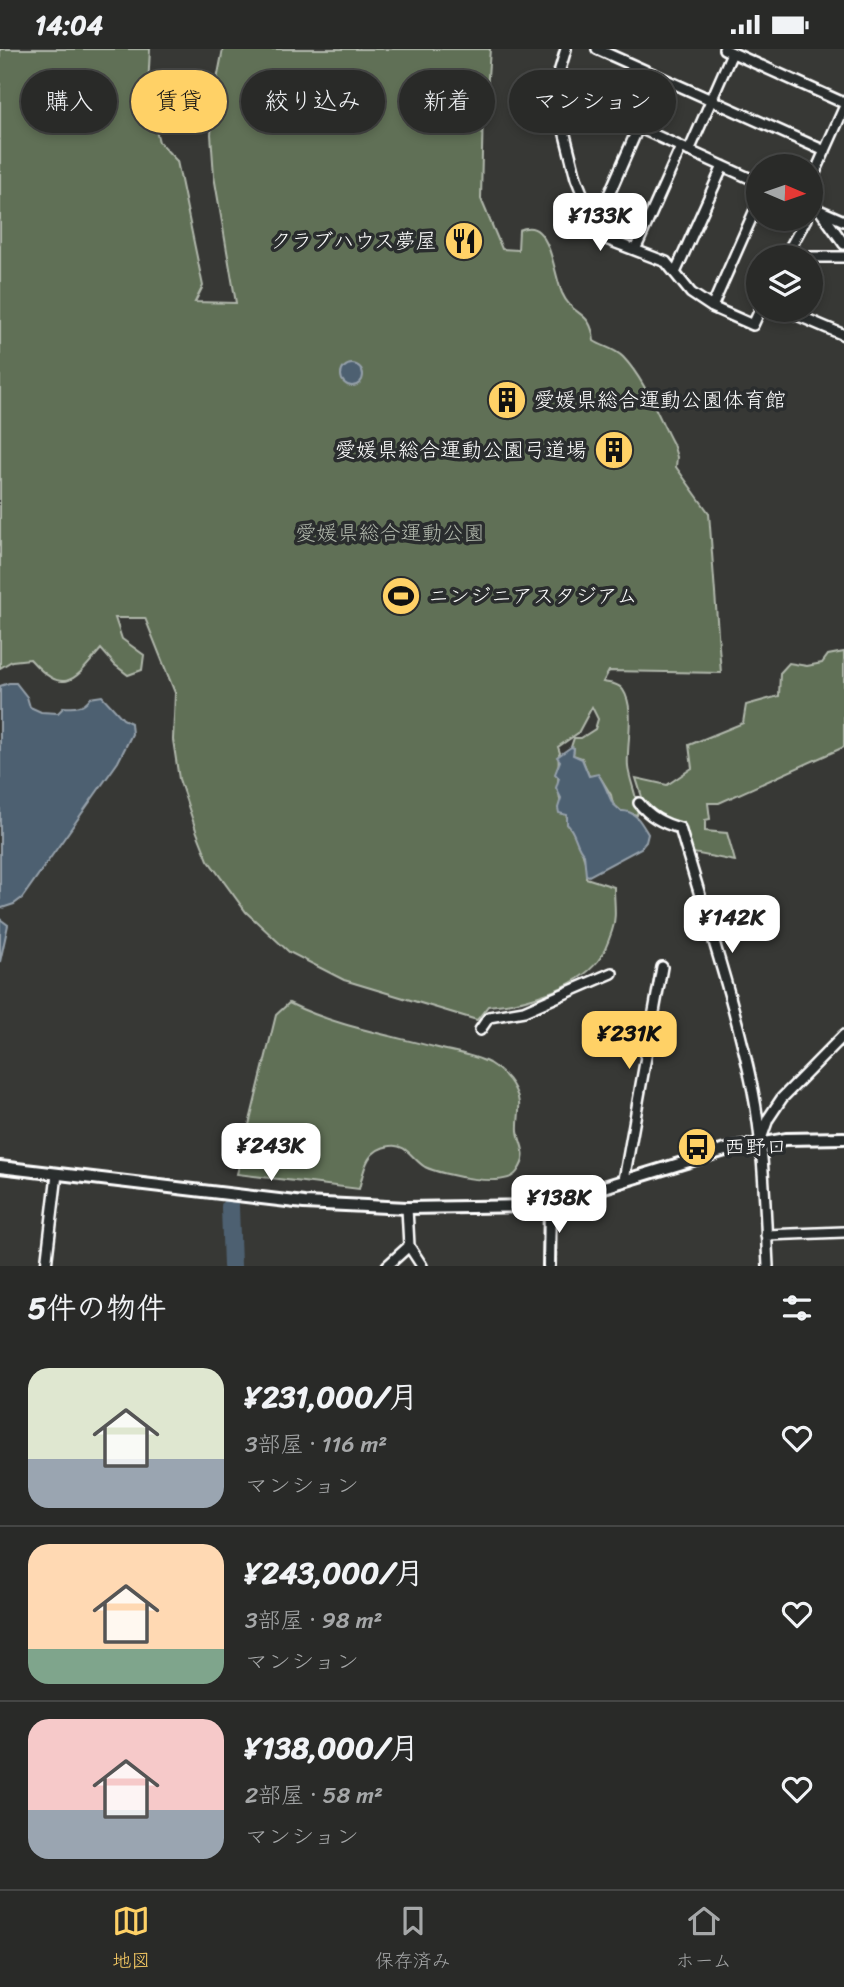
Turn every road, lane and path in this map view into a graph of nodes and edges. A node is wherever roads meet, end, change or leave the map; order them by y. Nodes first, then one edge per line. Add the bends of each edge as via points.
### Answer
1 (566, 49) edge
2 (597, 49) edge
3 (728, 51) edge
4 (560, 70) edge
5 (712, 100) junction
6 (844, 106) edge
7 (565, 133) edge
8 (636, 133) edge
9 (649, 133) edge
10 (685, 149) junction
11 (825, 151) junction
12 (823, 155) edge
13 (723, 166) junction
14 (746, 177) edge
15 (823, 212) edge
16 (823, 220) edge
17 (844, 221) edge
18 (597, 222) junction
19 (746, 230) edge
20 (844, 244) edge
21 (635, 250) junction
22 (823, 257) edge
23 (844, 257) edge
24 (675, 273) junction
25 (712, 307) junction
26 (746, 322) edge
27 (813, 322) edge
28 (844, 335) edge
29 (639, 803) dead end
30 (662, 967) dead end
31 (612, 973) dead end
32 (480, 1030) dead end
33 (844, 1035) edge
34 (844, 1138) edge
35 (760, 1143) junction
36 (0, 1167) edge
37 (57, 1174) junction
38 (624, 1180) junction
39 (546, 1205) junction
40 (407, 1208) junction
41 (844, 1232) edge
42 (766, 1235) junction
43 (409, 1246) junction
44 (46, 1266) edge
45 (387, 1266) edge
46 (422, 1266) edge
47 (548, 1266) edge
48 (768, 1266) edge

1 - 4 street
2 - 5 street
3 - 5 street
3 - 6 street
5 - 10 street
5 - 11 street
6 - 11 street
7 - 18 street via 576,178
8 - 18 street
9 - 10 street
10 - 13 street
10 - 21 street
11 - 12 street
13 - 14 street
13 - 24 street
15 - 17 street
16 - 20 street
18 - 21 street via 606,239
19 - 25 street
21 - 24 street via 666,262
22 - 23 street
24 - 25 street via 691,293
25 - 26 street
27 - 28 street
29 - 35 street via 666,824 680,828 753,1091
30 - 38 street
31 - 32 street via 524,1011 489,1017
33 - 35 street via 782,1098
34 - 35 street
35 - 38 street
35 - 42 street
36 - 37 street
37 - 40 street via 304,1203
37 - 44 street
38 - 39 street
39 - 40 street
39 - 47 street
40 - 43 street
41 - 42 street
42 - 48 street
43 - 45 street
43 - 46 street

